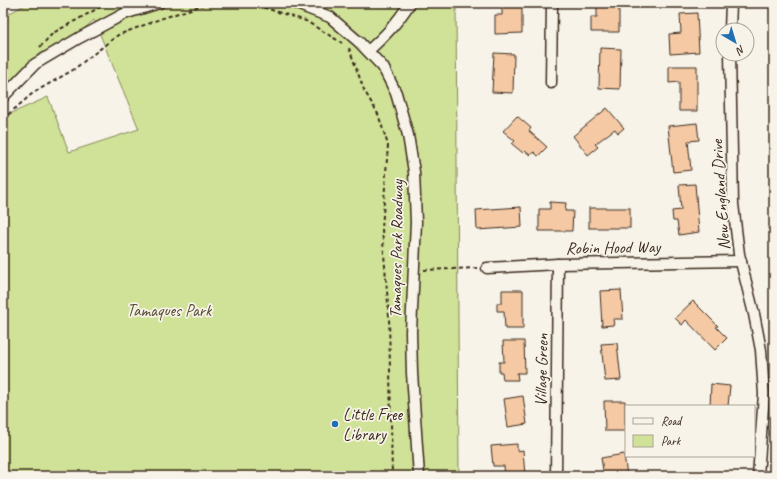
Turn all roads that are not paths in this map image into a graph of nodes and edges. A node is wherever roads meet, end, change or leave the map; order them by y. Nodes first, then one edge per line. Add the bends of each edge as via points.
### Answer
1 (159, 3) edge
2 (294, 3) edge
3 (410, 3) edge
4 (552, 3) edge
5 (731, 3) edge
6 (730, 22) edge
7 (368, 51) junction
8 (730, 62) edge
9 (551, 84) dead end
10 (3, 97) edge
11 (741, 261) junction
12 (558, 264) junction
13 (487, 268) road end
14 (769, 394) edge
15 (419, 476) edge
16 (556, 476) edge
17 (758, 476) edge

1 - 10 street via 124,14 42,60
2 - 7 street, Tamaques Park Roadway via 330,18
3 - 7 street via 385,36
4 - 9 street
5 - 6 street
7 - 15 street, Tamaques Park Roadway via 382,67 396,93 408,135 414,180 416,222 411,332
8 - 11 street, New England Drive via 733,204
11 - 12 street, Robin Hood Way
11 - 14 street, New England Drive
12 - 13 street, Robin Hood Way
12 - 16 street, Village Green
14 - 17 street, New England Drive

